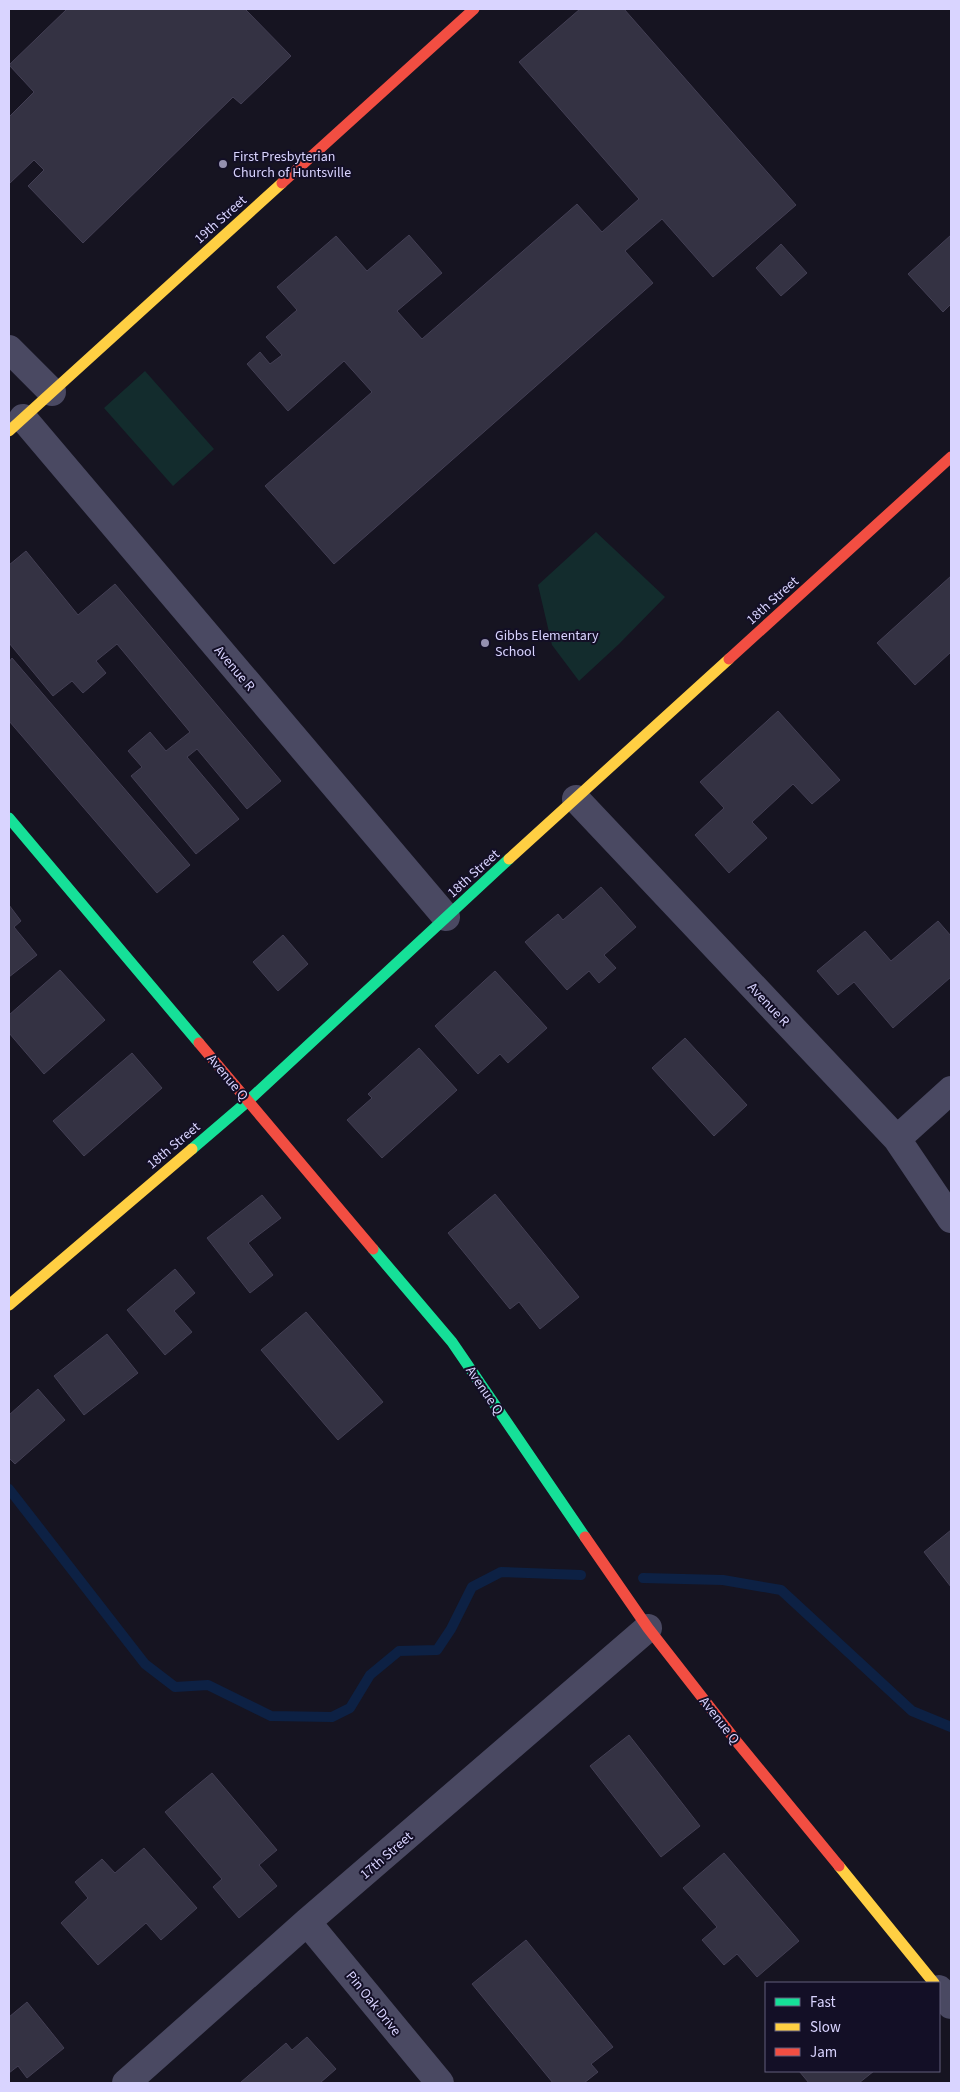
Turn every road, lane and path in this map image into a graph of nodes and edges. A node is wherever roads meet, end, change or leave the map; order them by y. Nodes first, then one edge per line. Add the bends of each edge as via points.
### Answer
1 (474, 9) edge
2 (9, 349) edge
3 (52, 392) junction
4 (16, 425) edge
5 (951, 457) edge
6 (576, 799) junction
7 (9, 818) edge
8 (446, 917) junction
9 (951, 1090) edge
10 (248, 1101) junction
11 (897, 1139) junction
12 (951, 1219) edge
13 (9, 1305) edge
14 (648, 1628) junction
15 (308, 1922) junction
16 (933, 1982) edge
17 (940, 1990) edge
18 (951, 2005) edge
19 (126, 2083) edge
20 (440, 2083) edge

1 - 3 street, 19th Street
2 - 3 street
3 - 4 street, 19th Street
4 - 8 street, Avenue R
5 - 6 street, 18th Street
6 - 8 street, 18th Street
6 - 11 street, Avenue R
7 - 10 street, Avenue Q
8 - 10 street, 18th Street
9 - 11 street
10 - 13 street, 18th Street
10 - 14 street, Avenue Q via 452,1342
11 - 12 street, Avenue R
14 - 15 street, 17th Street
14 - 16 street, Avenue Q
15 - 19 street, 17th Street
15 - 20 street, Pin Oak Drive
17 - 18 street

